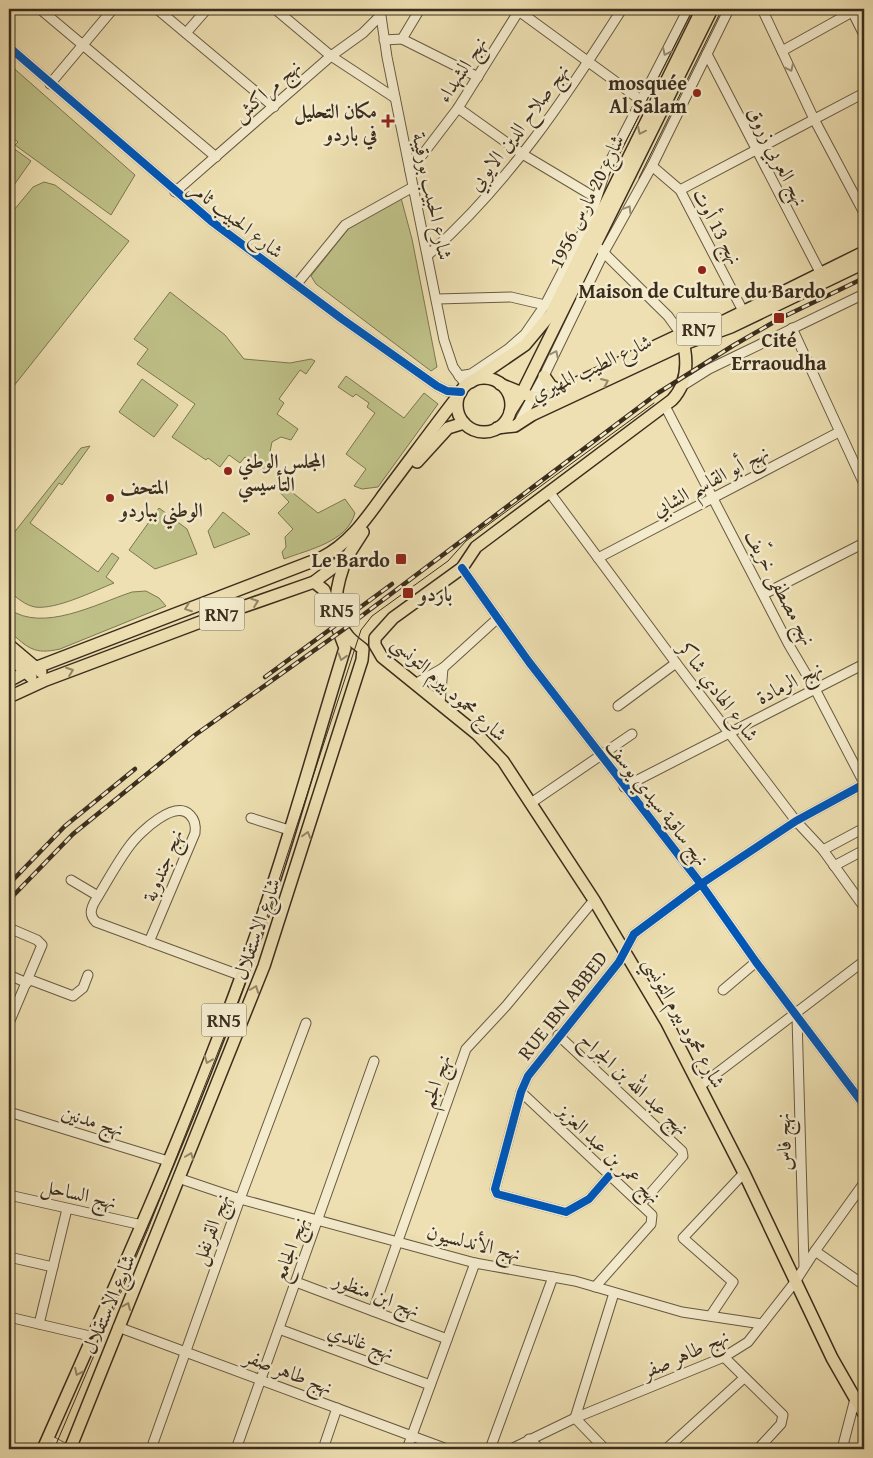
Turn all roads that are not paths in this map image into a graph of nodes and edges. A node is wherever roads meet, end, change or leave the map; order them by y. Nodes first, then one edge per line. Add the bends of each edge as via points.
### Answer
1 (40, 9) edge
2 (113, 9) edge
3 (157, 9) edge
4 (207, 9) edge
5 (275, 9) edge
6 (420, 9) edge
7 (518, 9) edge
8 (622, 9) edge
9 (688, 9) edge
10 (702, 9) edge
11 (712, 9) edge
12 (729, 9) edge
13 (762, 9) edge
14 (851, 10) edge
15 (380, 12) edge
16 (186, 33) junction
17 (864, 35) edge
18 (402, 39) junction
19 (384, 40) junction
20 (83, 44) junction
21 (9, 48) edge
22 (782, 50) junction
23 (707, 54) junction
24 (330, 56) junction
25 (589, 61) junction
26 (478, 77) junction
27 (50, 84) junction
28 (864, 93) edge
29 (395, 98) junction
30 (642, 101) junction
31 (274, 107) junction
32 (458, 108) junction
33 (814, 119) junction
34 (754, 150) junction
35 (524, 155) junction
36 (216, 157) junction
37 (652, 166) junction
38 (410, 171) junction
39 (413, 187) junction
40 (680, 190) junction
41 (175, 192) junction
42 (596, 198) junction
43 (864, 213) edge
44 (594, 248) junction
45 (864, 252) edge
46 (428, 255) junction
47 (864, 263) edge
48 (820, 274) junction
49 (296, 285) junction
50 (864, 294) edge
51 (437, 299) junction
52 (545, 305) junction
53 (743, 311) junction
54 (792, 328) junction
55 (682, 339) junction
56 (544, 376) junction
57 (464, 384) junction
58 (500, 384) junction
59 (682, 386) junction
60 (562, 391) junction
61 (527, 395) junction
62 (666, 406) junction
63 (510, 412) junction
64 (464, 423) junction
65 (517, 424) junction
66 (497, 428) junction
67 (839, 432) junction
68 (864, 484) edge
69 (550, 493) junction
70 (713, 498) junction
71 (864, 543) edge
72 (347, 558) junction
73 (598, 558) junction
74 (462, 568) junction
75 (273, 576) junction
76 (314, 582) junction
77 (280, 593) junction
78 (764, 594) junction
79 (206, 601) junction
80 (212, 618) junction
81 (498, 618) junction
82 (135, 629) junction
83 (9, 645) edge
84 (141, 645) junction
85 (9, 656) edge
86 (676, 663) junction
87 (864, 664) edge
88 (442, 668) junction
89 (32, 670) junction
90 (46, 680) junction
91 (9, 681) edge
92 (416, 684) junction
93 (35, 685) junction
94 (815, 689) junction
95 (9, 697) edge
96 (440, 703) junction
97 (618, 706) dead end
98 (729, 732) junction
99 (632, 734) dead end
100 (602, 756) junction
101 (864, 784) edge
102 (624, 786) junction
103 (531, 803) junction
104 (251, 818) dead end
105 (796, 821) junction
106 (864, 828) edge
107 (289, 830) junction
108 (823, 850) junction
109 (864, 850) edge
110 (834, 866) junction
111 (71, 880) dead end
112 (701, 884) junction
113 (98, 896) junction
114 (594, 900) junction
115 (864, 907) edge
116 (9, 928) edge
117 (149, 942) junction
118 (624, 951) junction
119 (864, 961) edge
120 (756, 962) junction
121 (9, 975) edge
122 (88, 975) dead end
123 (242, 976) junction
124 (27, 981) junction
125 (723, 990) dead end
126 (796, 1015) junction
127 (9, 1023) edge
128 (306, 1023) dead end
129 (558, 1035) junction
130 (374, 1060) dead end
131 (700, 1086) junction
132 (521, 1092) junction
133 (864, 1105) edge
134 (9, 1112) edge
135 (168, 1161) junction
136 (744, 1173) junction
137 (610, 1176) junction
138 (181, 1179) junction
139 (864, 1183) edge
140 (9, 1195) edge
141 (240, 1199) junction
142 (641, 1204) junction
143 (67, 1209) junction
144 (318, 1220) junction
145 (142, 1225) junction
146 (398, 1241) junction
147 (814, 1251) junction
148 (9, 1257) edge
149 (475, 1262) junction
150 (53, 1267) junction
151 (804, 1267) junction
152 (553, 1277) junction
153 (296, 1282) junction
154 (795, 1282) junction
155 (864, 1286) edge
156 (594, 1287) junction
157 (614, 1293) junction
158 (373, 1310) junction
159 (711, 1315) junction
160 (9, 1317) edge
161 (39, 1324) junction
162 (762, 1324) junction
163 (118, 1327) junction
164 (279, 1329) junction
165 (94, 1337) junction
166 (447, 1339) junction
167 (185, 1350) junction
168 (724, 1357) junction
169 (744, 1378) junction
170 (261, 1379) junction
171 (430, 1385) junction
172 (855, 1399) junction
173 (337, 1408) junction
174 (864, 1414) edge
175 (575, 1418) junction
176 (412, 1436) junction
177 (530, 1439) junction
178 (43, 1448) edge
179 (66, 1449) edge
180 (70, 1449) edge
181 (151, 1449) edge
182 (236, 1449) edge
183 (323, 1449) edge
184 (407, 1449) edge
185 (447, 1449) edge
186 (490, 1449) edge
187 (510, 1449) edge
188 (540, 1449) edge
189 (605, 1449) edge
190 (666, 1449) edge
191 (758, 1449) edge
192 (842, 1449) edge

1 - 20 street
2 - 20 street
3 - 16 street
4 - 16 street
5 - 24 street
6 - 18 street
7 - 25 street
7 - 26 street, نهج الشهداء
8 - 25 street, نهج صلاح الدين الايوبي
9 -> 30 street, شارع 20 مارس 1956
10 -> 44 main road, شارع 20 مارس 1956
11 - 44 main road, شارع 20 مارس 1956
12 - 23 street, شارع 20 مارس 1956
13 - 22 street
14 - 17 street
14 - 22 street
15 - 19 street, شارع الحبيب بورقيبة
15 - 24 street, نهج مراكش via 359,36
16 - 31 street
18 - 19 street
18 - 26 street
19 - 29 street, شارع الحبيب بورقيبة
20 - 27 street
20 - 36 street
21 - 27 street, شارع الحبيب ثامر
22 -> 33 street
23 - 34 street, نهج العربي زروق
23 - 37 street, شارع 20 مارس 1956
24 - 29 street
24 - 31 street, نهج مراكش
25 - 30 street
25 - 35 street, نهج صلاح الدين الايوبي
26 - 32 street, نهج الشهداء
27 - 41 street, شارع الحبيب ثامر
28 - 33 street
29 - 38 street, شارع الحبيب بورقيبة
30 - 42 street, شارع 20 مارس 1956 via 606,168
31 - 36 street, نهج مراكش
32 - 35 street
32 - 38 street, نهج الشهداء
33 - 34 street
33 - 43 street
34 - 40 street
34 - 48 street, نهج العربي زروق
35 - 42 street
35 - 46 street, نهج صلاح الدين الايوبي via 478,209
36 - 41 street, نهج مراكش
37 - 40 street, نهج 13 أوت
44 -> 37 street, شارع 20 مارس 1956
38 - 39 street, شارع الحبيب بورقيبة
39 - 46 street, شارع الحبيب بورقيبة
39 - 49 street via 345,225
40 - 53 street, نهج 13 أوت
41 - 49 street, شارع الحبيب ثامر
42 - 52 street, شارع 20 مارس 1956 via 591,216
44 - 55 street via 668,316
56 -> 44 street, شارع 20 مارس 1956
44 - 57 main road, شارع 20 مارس 1956 via 540,329 515,353
44 - 61 main road, شارع 20 مارس 1956
45 - 48 main road, شارع الطيب المهيري / RN7
46 - 51 street, شارع الحبيب بورقيبة
47 - 55 main road, شارع الطيب المهيري / RN7 via 731,327
48 - 53 main road, شارع الطيب المهيري / RN7
49 - 57 street, شارع الحبيب ثامر via 437,386 447,391
50 - 54 street
51 - 52 street via 511,297
51 - 57 street, شارع الحبيب بورقيبة via 449,356
52 - 57 street, شارع 20 مارس 1956 via 525,334 471,374
53 - 55 main road, شارع الطيب المهيري / RN7
54 - 59 street
54 - 67 street
55 - 59 main road via 685,375
55 - 60 main road, شارع الطيب المهيري / RN7
65 -> 55 main road, شارع الطيب المهيري / RN7
56 - 60 main road via 551,386
56 - 61 street, شارع 20 مارس 1956
57 - 58 main road, RN7 via 489,379
57 - 64 main road via 457,408
57 - 75 main road, RN7 via 350,538 325,556
58 - 61 main road, شارع الطيب المهيري / RN7
58 - 63 main road via 509,396
59 - 62 main road
60 - 61 main road, شارع الطيب المهيري / RN7 via 545,398
61 - 63 main road, شارع 20 مارس 1956
61 - 65 street
62 - 69 main road
62 - 70 street, نهج مصطفى خريّف
63 - 66 main road
64 - 66 main road, RN7 via 477,431 488,432
64 - 72 main road, RN7 via 448,428 422,456
65 - 66 main road, شارع الطيب المهيري / RN7
67 - 68 street
67 - 70 street, نهج أبو القاسم الشابي
69 - 73 street, شارع الهادي شاكر
69 - 74 main road via 476,547
70 - 73 street, نهج أبو القاسم الشابي
70 - 78 street, نهج مصطفى خريّف
71 - 78 street
72 - 76 main road, RN7
138 -> 72 main road, شارع الاستقلال / RN5 via 264,966 362,660 363,649 347,636 337,613 336,596
73 - 86 street, شارع الهادي شاكر
74 - 81 street, نهج ساقية سيدي يوسف
74 - 92 main road, شارع محمود بيرم التونسي via 386,624 374,638 382,657
75 - 77 main road
75 - 79 main road, RN7
76 - 77 main road, RN7
76 -> 107 main road, شارع الاستقلال / RN5 via 324,590 329,600 345,648
80 -> 77 main road, RN7
78 - 94 street, نهج مصطفى خريّف
79 - 80 main road
79 -> 82 main road, RN7
80 - 84 main road, RN7
81 - 88 street
81 - 100 street, نهج ساقية سيدي يوسف
82 - 84 main road
82 - 89 main road, RN7
83 - 89 main road
90 -> 84 main road, RN7
85 - 89 main road
86 - 97 street
86 - 98 street, شارع الهادي شاكر
87 - 94 street, نهج الرمادة
88 - 92 street
88 - 96 street
89 - 90 main road
89 - 91 main road, RN7
89 - 93 main road
90 - 93 main road, RN7
92 - 96 main road, شارع محمود بيرم التونسي
93 - 95 main road, RN7
94 - 98 street, نهج الرمادة
94 - 101 street, نهج مصطفى خريّف
96 - 103 main road, شارع محمود بيرم التونسي via 491,747
98 - 102 street, نهج الرمادة
98 - 105 street, شارع الهادي شاكر
99 - 100 street
100 - 102 street, نهج ساقية سيدي يوسف
100 - 103 street
101 - 105 street, RUE IBN ABBED
102 - 112 street, نهج ساقية سيدي يوسف
103 - 114 main road, شارع محمود بيرم التونسي
104 - 107 street
105 - 108 street, شارع الهادي شاكر
105 - 112 street, RUE IBN ABBED
106 - 108 street
107 - 123 main road, شارع الاستقلال / RN5
108 - 110 street, شارع الهادي شاكر
109 - 110 street
110 - 115 street, شارع الهادي شاكر
111 - 113 street
112 - 118 street, RUE IBN ABBED via 634,934
112 - 120 street, نهج ساقية سيدي يوسف
113 - 117 street, نهج جندوبة via 91,909 96,922
113 - 117 street, نهج جندوبة via 138,837 167,813 188,812 195,822 195,832
114 - 118 main road, شارع محمود بيرم التونسي
114 - 146 street, نهج الجم via 510,1002 466,1049
116 - 124 street via 41,944
117 - 123 street, نهج جندوبة
118 - 129 street, RUE IBN ABBED
118 - 131 main road, شارع محمود بيرم التونسي
119 - 126 street
120 - 125 street
120 - 126 street, نهج ساقية سيدي يوسف
121 - 124 street
122 - 124 street via 83,988 72,996
123 -> 135 main road, شارع الاستقلال / RN5
124 - 127 street
126 - 131 street
126 - 133 street, نهج ساقية سيدي يوسف
126 - 151 street, نهج فاس
128 - 141 street, نهج القرنفل
129 - 132 street, RUE IBN ABBED via 528,1076
129 - 142 street, نهج عبد الله بن الجراح via 682,1151 682,1156
130 - 144 street, نهج الجامع
131 - 136 main road, شارع محمود بيرم التونسي
132 - 137 street, نهج عمر بن عبد العزيز
132 - 137 street, RUE IBN ABBED via 496,1189 499,1196 566,1212 589,1199
134 - 135 street, نهج مدنين
135 - 145 main road, شارع الاستقلال / RN5
136 - 154 main road, شارع محمود بيرم التونسي
136 - 159 street via 683,1238 733,1281
137 - 142 street, نهج عمر بن عبد العزيز
138 - 141 street, نهج الأندلسيون
163 -> 138 main road, شارع الاستقلال / RN5
139 - 147 street, نهج طاهر صفر
140 - 143 street, نهج الساحل
141 - 144 street, نهج الأندلسيون
141 - 167 street, نهج القرنفل
142 - 156 street, نهج عمر بن عبد العزيز via 652,1215 651,1224
143 - 145 street, نهج الساحل
143 - 150 street
144 - 146 street, نهج الأندلسيون
144 - 153 street, نهج الجامع
145 - 165 main road, شارع الاستقلال / RN5
146 - 149 street, نهج الأندلسيون
146 - 158 street, نهج الجم
147 - 151 street, نهج طاهر صفر
147 - 155 street
148 - 150 street
149 - 152 street, نهج الأندلسيون
149 - 166 street
150 - 161 street
151 - 154 street, نهج طاهر صفر
152 - 156 street, نهج الأندلسيون
152 - 186 street
153 - 158 street, نهج ابن منظور
153 - 164 street, نهج الجامع
154 - 162 street, نهج طاهر صفر
154 - 172 main road, شارع محمود بيرم التونسي
156 - 157 street, نهج الأندلسيون
157 - 159 street, نهج الأندلسيون via 662,1308
157 - 175 street
158 - 166 street, نهج ابن منظور
159 - 162 street, نهج الأندلسيون
160 - 161 street
161 - 165 street
162 - 168 street, نهج طاهر صفر via 744,1346
163 - 167 street, نهج طاهر صفر
163 - 180 main road, شارع الاستقلال / RN5
164 - 170 street, نهج الجامع
164 - 171 street, نهج غاندي
165 -> 178 main road, شارع الاستقلال / RN5
166 - 171 street
167 - 170 street, نهج طاهر صفر
167 - 181 street, نهج القرنفل
168 - 169 street
168 - 175 street, نهج طاهر صفر
169 - 190 street
169 - 191 street via 783,1415 780,1424
170 - 173 street, نهج طاهر صفر
170 - 182 street, نهج الجامع
171 - 176 street
172 - 174 main road, شارع محمود بيرم التونسي
172 - 192 street
173 - 176 street, نهج طاهر صفر
173 - 183 street
175 - 177 street, نهج طاهر صفر
175 - 189 street
176 - 184 street
176 - 185 street, نهج طاهر صفر
177 - 187 street, نهج طاهر صفر
177 - 188 street
178 - 179 street via 53,1442

